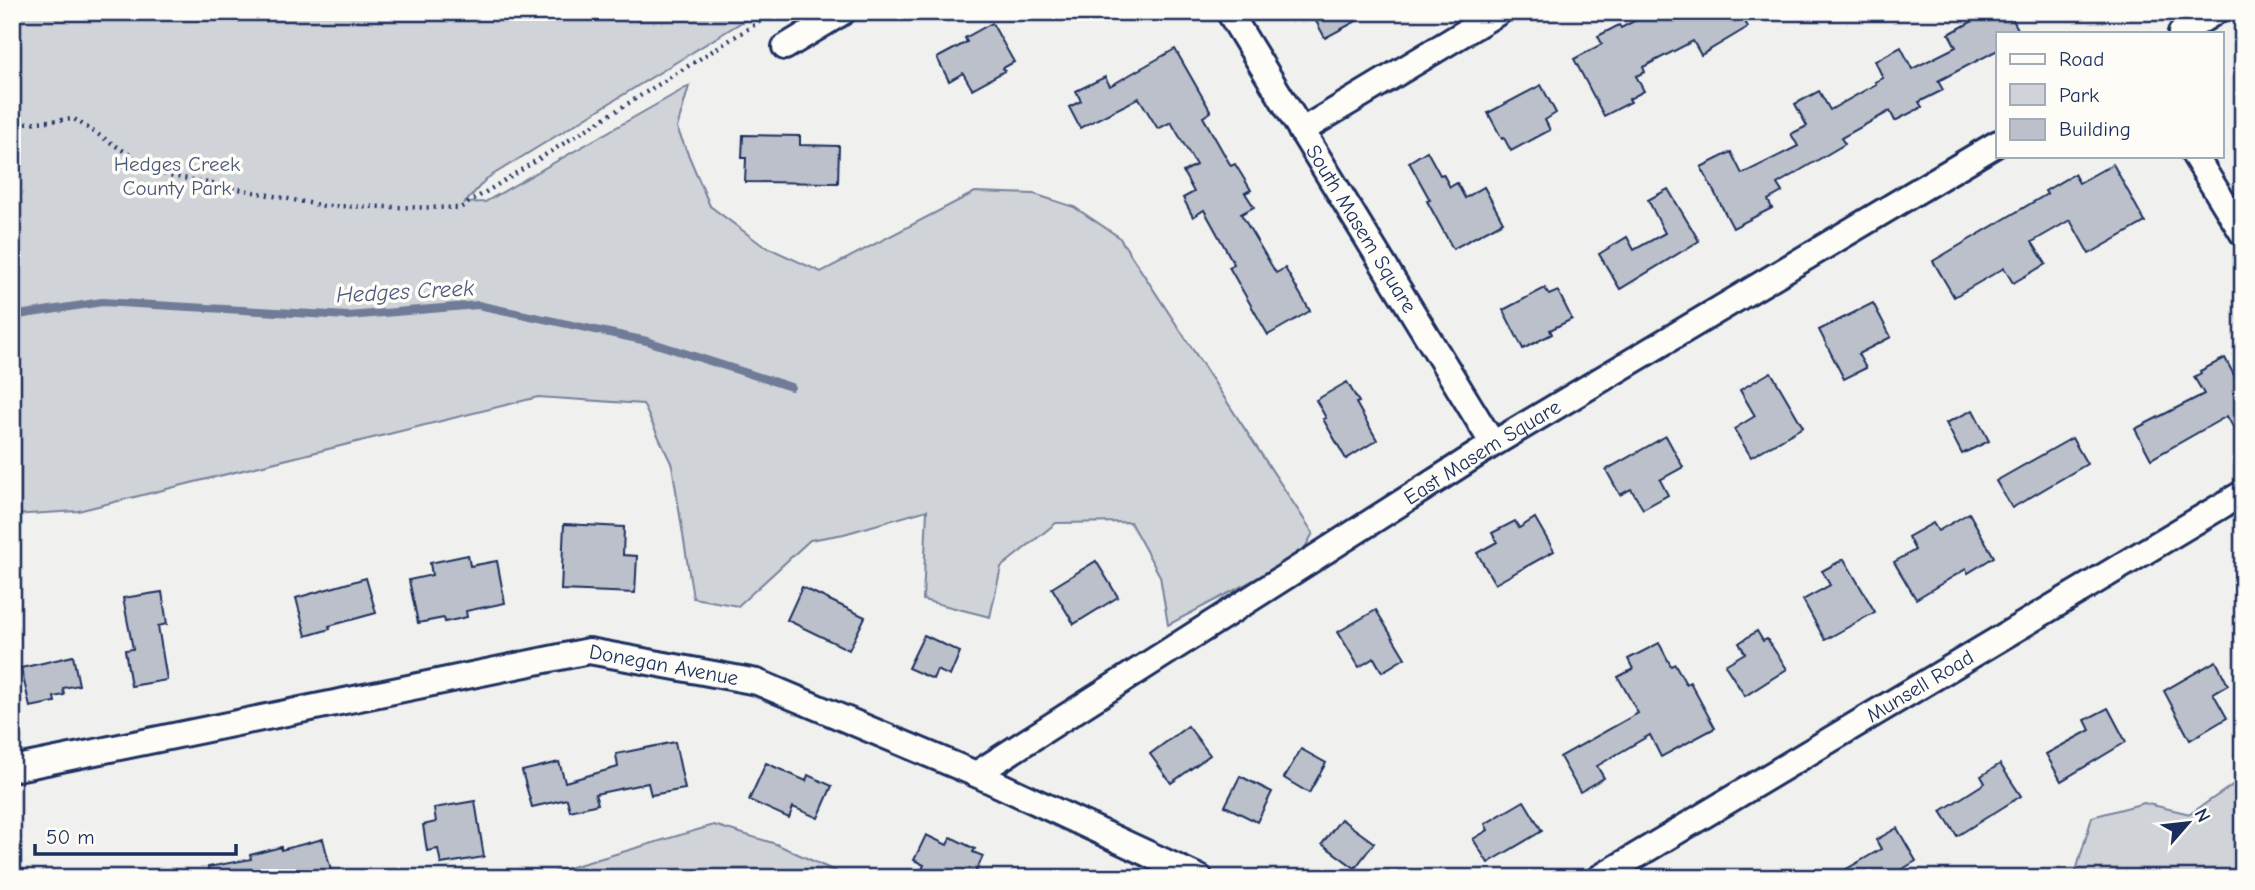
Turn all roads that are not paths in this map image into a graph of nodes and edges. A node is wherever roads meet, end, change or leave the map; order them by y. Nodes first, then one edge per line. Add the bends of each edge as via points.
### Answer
1 (843, 12) edge
2 (1229, 12) edge
3 (1499, 12) edge
4 (2215, 12) edge
5 (2183, 32) edge
6 (785, 47) dead end
7 (1301, 131) junction
8 (1996, 144) edge
9 (2196, 158) edge
10 (2243, 234) edge
11 (1493, 444) junction
12 (2243, 493) edge
13 (12, 769) edge
14 (976, 774) junction
15 (1200, 878) edge
16 (1599, 878) edge

1 - 6 street
2 - 7 street, South Masem Square
3 - 7 street
4 - 5 street
7 - 11 street, South Masem Square
8 - 11 street, East Masem Square
9 - 10 street
11 - 14 street, East Masem Square
12 - 16 street, Munsell Road
13 - 14 street, Donegan Avenue via 589,651 757,682
14 - 15 street, Donegan Avenue

